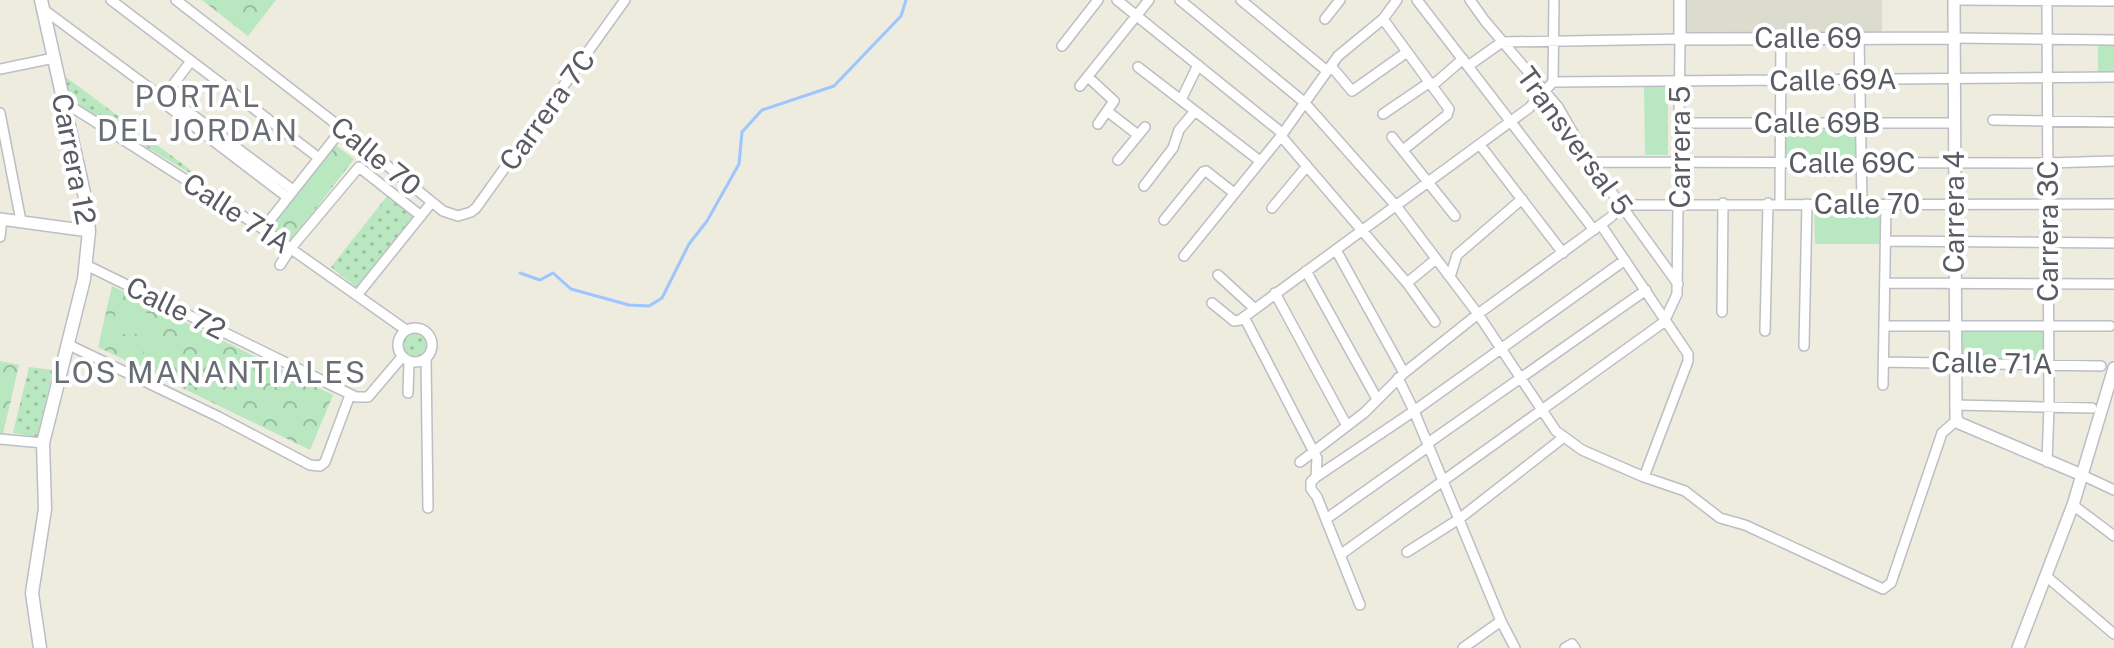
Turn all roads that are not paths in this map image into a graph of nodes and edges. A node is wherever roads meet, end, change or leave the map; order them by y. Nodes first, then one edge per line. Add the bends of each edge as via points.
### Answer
1 (111, 0) edge
2 (176, 0) edge
3 (625, 0) edge
4 (1098, 0) edge
5 (1117, 0) edge
6 (1149, 0) edge
7 (1180, 0) edge
8 (1241, 0) edge
9 (1340, 0) edge
10 (1397, 0) edge
11 (1417, 0) edge
12 (1470, 0) edge
13 (1554, 0) edge
14 (1680, 0) edge
15 (1954, 0) edge
16 (2047, 1) edge
17 (2114, 1) edge
18 (42, 4) edge
19 (1137, 15) junction
20 (1325, 19) dead end
21 (1383, 19) junction
22 (1781, 38) junction
23 (1859, 38) junction
24 (1955, 38) junction
25 (1680, 39) junction
26 (2048, 40) junction
27 (2114, 40) edge
28 (1553, 41) junction
29 (1502, 42) junction
30 (1062, 46) dead end
31 (1407, 52) junction
32 (54, 58) junction
33 (191, 61) junction
34 (1466, 62) junction
35 (1198, 65) junction
36 (1138, 67) dead end
37 (1329, 68) junction
38 (0, 69) edge
39 (1088, 77) junction
40 (2048, 77) junction
41 (2114, 77) edge
42 (1955, 78) junction
43 (1781, 80) junction
44 (1860, 80) junction
45 (1680, 81) junction
46 (1553, 82) junction
47 (1432, 83) junction
48 (1080, 86) dead end
49 (1545, 93) junction
50 (163, 98) junction
51 (1181, 100) junction
52 (64, 102) junction
53 (1304, 102) junction
54 (1107, 111) junction
55 (1195, 111) junction
56 (0, 113) edge
57 (1383, 114) dead end
58 (1993, 120) dead end
59 (2048, 120) junction
60 (1512, 122) junction
61 (2114, 122) edge
62 (1679, 123) junction
63 (1781, 123) junction
64 (1861, 123) junction
65 (1955, 123) junction
66 (1098, 124) dead end
67 (1145, 127) dead end
68 (342, 129) junction
69 (1138, 135) junction
70 (1282, 135) junction
71 (1392, 137) dead end
72 (1480, 145) junction
73 (1403, 150) junction
74 (319, 158) junction
75 (1118, 160) dead end
76 (1260, 161) junction
77 (2114, 161) edge
78 (1590, 162) junction
79 (1679, 163) junction
80 (1781, 163) junction
81 (1861, 163) junction
82 (1954, 163) junction
83 (2048, 163) junction
84 (1307, 166) junction
85 (1429, 184) junction
86 (1144, 186) dead end
87 (1234, 193) junction
88 (290, 194) junction
89 (1522, 199) junction
90 (432, 202) junction
91 (1723, 203) junction
92 (1768, 203) junction
93 (1780, 203) junction
94 (1862, 203) junction
95 (2048, 203) junction
96 (1680, 204) junction
97 (1807, 204) junction
98 (1886, 204) junction
99 (1954, 204) junction
100 (2114, 204) edge
101 (1621, 205) junction
102 (1397, 207) junction
103 (1272, 208) dead end
104 (465, 215) joint
105 (421, 216) junction
106 (1455, 216) dead end
107 (1, 219) edge
108 (1164, 220) dead end
109 (21, 221) junction
110 (1598, 227) junction
111 (263, 229) junction
112 (89, 231) junction
113 (1364, 231) junction
114 (0, 237) edge
115 (1885, 241) junction
116 (1954, 241) junction
117 (2048, 243) junction
118 (2114, 243) edge
119 (291, 248) junction
120 (1336, 250) junction
121 (1563, 253) junction
122 (1184, 256) dead end
123 (1436, 259) junction
124 (1625, 260) junction
125 (86, 265) junction
126 (280, 265) dead end
127 (1306, 271) junction
128 (1218, 275) dead end
129 (1450, 277) junction
130 (1407, 283) junction
131 (1885, 283) junction
132 (1954, 283) junction
133 (2049, 284) junction
134 (2114, 284) edge
135 (1678, 289) junction
136 (1646, 290) junction
137 (1275, 293) junction
138 (358, 294) junction
139 (1212, 303) dead end
140 (1255, 309) junction
141 (1722, 312) dead end
142 (1478, 314) junction
143 (1244, 317) junction
144 (1666, 318) junction
145 (1435, 322) dead end
146 (1884, 326) junction
147 (1954, 326) junction
148 (2049, 326) junction
149 (2110, 326) dead end
150 (406, 330) junction
151 (1765, 331) dead end
152 (67, 344) junction
153 (1804, 346) dead end
154 (1501, 348) junction
155 (426, 358) junction
156 (406, 359) junction
157 (1883, 362) junction
158 (1955, 362) junction
159 (2049, 364) junction
160 (2101, 366) dead end
161 (2114, 368) edge
162 (1401, 376) junction
163 (1521, 379) junction
164 (1883, 385) dead end
165 (408, 393) dead end
166 (2110, 394) edge
167 (350, 395) junction
168 (1377, 399) junction
169 (1955, 405) junction
170 (2049, 407) junction
171 (2092, 408) dead end
172 (1541, 410) junction
173 (1414, 411) junction
174 (1958, 422) junction
175 (1347, 426) junction
176 (1564, 437) junction
177 (0, 439) edge
178 (43, 443) junction
179 (1428, 445) junction
180 (1314, 451) junction
181 (1300, 462) dead end
182 (2047, 462) junction
183 (2082, 475) junction
184 (1316, 477) junction
185 (1644, 477) junction
186 (1444, 482) junction
187 (2114, 490) edge
188 (2073, 505) junction
189 (428, 508) dead end
190 (1326, 519) junction
191 (1459, 519) junction
192 (2114, 536) edge
193 (1407, 552) dead end
194 (1340, 555) junction
195 (2046, 576) junction
196 (1360, 605) dead end
197 (1501, 621) junction
198 (2114, 634) edge
199 (1468, 647) edge
200 (40, 648) edge
201 (1515, 648) edge
202 (1565, 648) edge
203 (1575, 648) edge
204 (2018, 648) edge

1 - 33 street
2 - 68 street, Calle 70
3 - 104 street, Carrera 7C via 476,208
4 - 30 street
5 - 19 street
6 - 19 street
7 - 53 street
8 - 37 street
9 - 20 street
10 - 21 street
11 - 34 street
12 - 29 street, Transversal 5
13 - 28 street
14 - 25 street, Carrera 5
15 - 16 street
15 - 24 street, Carrera 4
16 - 17 street
16 - 26 street, Carrera 3C
18 - 32 main road, Carrera 12
18 - 50 street
19 - 35 street
19 - 39 street
21 - 31 street
21 - 37 street
22 - 23 street, Calle 69
22 - 25 street, Calle 69
22 - 43 street
23 - 24 street, Calle 69
23 - 44 street
24 - 26 street, Calle 69
24 - 42 street, Carrera 4
25 - 28 street, Calle 69
25 - 45 street, Carrera 5
26 - 27 street, Calle 69
26 - 40 street, Carrera 3C
28 - 29 street, Calle 69
28 - 46 street
29 - 34 street
29 - 49 street, Transversal 5
31 - 37 street via 1352,91
31 - 47 street
32 - 38 street
32 - 52 main road, Carrera 12
33 - 50 street
33 - 74 street
34 - 47 street
34 - 60 street
35 - 51 street
35 - 70 street
36 - 51 street
37 - 53 street
39 - 48 street
39 - 54 street via 1113,99
40 - 41 street, Calle 69A
40 - 42 street, Calle 69A
40 - 59 street, Carrera 3C
42 - 44 street, Calle 69A
42 - 65 street, Carrera 4
43 - 44 street, Calle 69A
43 - 45 street, Calle 69A
43 - 63 street
44 - 64 street
45 - 46 street, Calle 69A
45 - 62 street, Carrera 5
46 - 49 street
47 - 57 street
47 - 73 street via 1449,109 1447,115
49 - 60 street
49 - 78 street, Transversal 5
50 - 88 street
51 - 55 street
52 - 111 street, Calle 71A
52 - 112 main road, Carrera 12
53 - 70 street
53 - 102 street
54 - 66 street
54 - 69 street
55 - 76 street
55 - 86 street
56 - 109 street
58 - 59 street
59 - 61 street
59 - 83 street, Carrera 3C
60 - 72 street
60 - 110 street
62 - 63 street, Calle 69B
62 - 79 street, Carrera 5
63 - 64 street, Calle 69B
63 - 80 street
64 - 65 street, Calle 69B
64 - 81 street
65 - 82 street, Carrera 4
67 - 69 street
68 - 74 street
68 - 90 street, Calle 70
69 - 75 street
70 - 76 street
70 - 84 street
71 - 73 street
72 - 85 street
72 - 89 street
73 - 85 street
74 - 88 street
76 - 87 street
77 - 83 street, Calle 69C
78 - 79 street, Calle 69C
78 - 101 street, Transversal 5
79 - 80 street, Calle 69C
79 - 96 street, Carrera 5
80 - 81 street, Calle 69C
80 - 93 street
81 - 82 street, Calle 69C
81 - 94 street
82 - 83 street, Calle 69C
82 - 99 street, Carrera 4
83 - 95 street, Carrera 3C
84 - 103 street
84 - 113 street
85 - 102 street
85 - 106 street
87 - 108 street via 1203,172
87 - 122 street
88 - 111 street
89 - 121 street
89 - 129 street via 1457,255
90 - 104 street, Calle 70 via 451,215
90 - 105 street
91 - 92 street, Calle 70
91 - 96 street, Calle 70
91 - 141 street
92 - 93 street, Calle 70
92 - 151 street
93 - 97 street, Calle 70
94 - 97 street, Calle 70
94 - 98 street, Calle 70
95 - 99 street, Calle 70
95 - 100 street, Calle 70
95 - 117 street, Carrera 3C
96 - 101 street, Calle 70
96 - 135 street, Carrera 5
97 - 153 street
98 - 99 street, Calle 70
98 - 115 street
99 - 116 street, Carrera 4
101 - 110 street
101 - 135 street, Transversal 5
102 - 113 street
102 - 123 street
105 - 119 street via 359,167
105 - 138 street
107 - 109 street
107 - 114 street
109 - 112 street
110 - 121 street
110 - 124 street
111 - 119 street, Calle 71A
112 - 125 main road, Carrera 12
113 - 120 street
113 - 130 street
115 - 116 street
115 - 131 street
116 - 117 street
116 - 132 street, Carrera 4
117 - 118 street
117 - 133 street, Carrera 3C
119 - 126 street
119 - 138 street, Calle 71A
120 - 127 street
120 - 162 street
121 - 142 street
123 - 129 street
123 - 130 street
124 - 136 street
124 - 154 street
125 - 152 main road, Carrera 12
125 - 167 street, Calle 72
127 - 137 street
127 - 168 street
128 - 140 street
129 - 142 street
130 - 145 street
131 - 132 street
131 - 146 street
132 - 133 street
132 - 147 street, Carrera 4
133 - 134 street
133 - 148 street, Carrera 3C
135 - 144 street
136 - 144 street
136 - 163 street
137 - 140 street
137 - 175 street
138 - 150 street, Calle 71A
139 - 143 street via 1234,321
140 - 143 street
142 - 154 street
142 - 162 street
143 - 180 street
144 - 172 street
144 - 185 street via 1688,361
146 - 147 street
146 - 157 street
147 - 148 street
147 - 158 street, Carrera 4
148 - 149 street
148 - 159 street, Carrera 3C
150 - 155 street via 418,328 430,336
150 - 156 street via 397,345
152 - 167 street via 310,465 325,462
152 - 178 main road, Carrera 12
154 - 163 street
154 - 173 street
155 - 156 street
155 - 189 street
156 - 165 street
156 - 167 street via 368,397
157 - 158 street, Calle 71A
157 - 164 street
158 - 159 street, Calle 71A
158 - 169 street, Carrera 4
159 - 160 street, Calle 71A
159 - 170 street, Carrera 3C
161 - 166 street
162 - 168 street
162 - 173 street
163 - 172 street
163 - 179 street
166 - 183 street
168 - 175 street
169 - 170 street
169 - 174 street, Carrera 4
170 - 171 street
170 - 182 street, Carrera 3C
172 - 176 street
172 - 186 street
173 - 179 street
173 - 184 street
174 - 182 street
174 - 185 street via 1942,433 1891,583 1883,589 1720,518 1685,491
175 - 180 street
176 - 185 street
176 - 191 street
177 - 178 street
178 - 200 main road, Carrera 12 via 45,509 32,593
179 - 186 street
179 - 190 street
180 - 181 street
180 - 184 street
182 - 183 street
183 - 187 street
183 - 188 street
184 - 190 street via 1311,489
186 - 191 street
186 - 194 street
188 - 192 street
188 - 195 street
190 - 194 street
191 - 193 street
191 - 197 street
194 - 196 street
195 - 198 street
195 - 204 street
197 - 199 street
197 - 201 street
202 - 203 street

